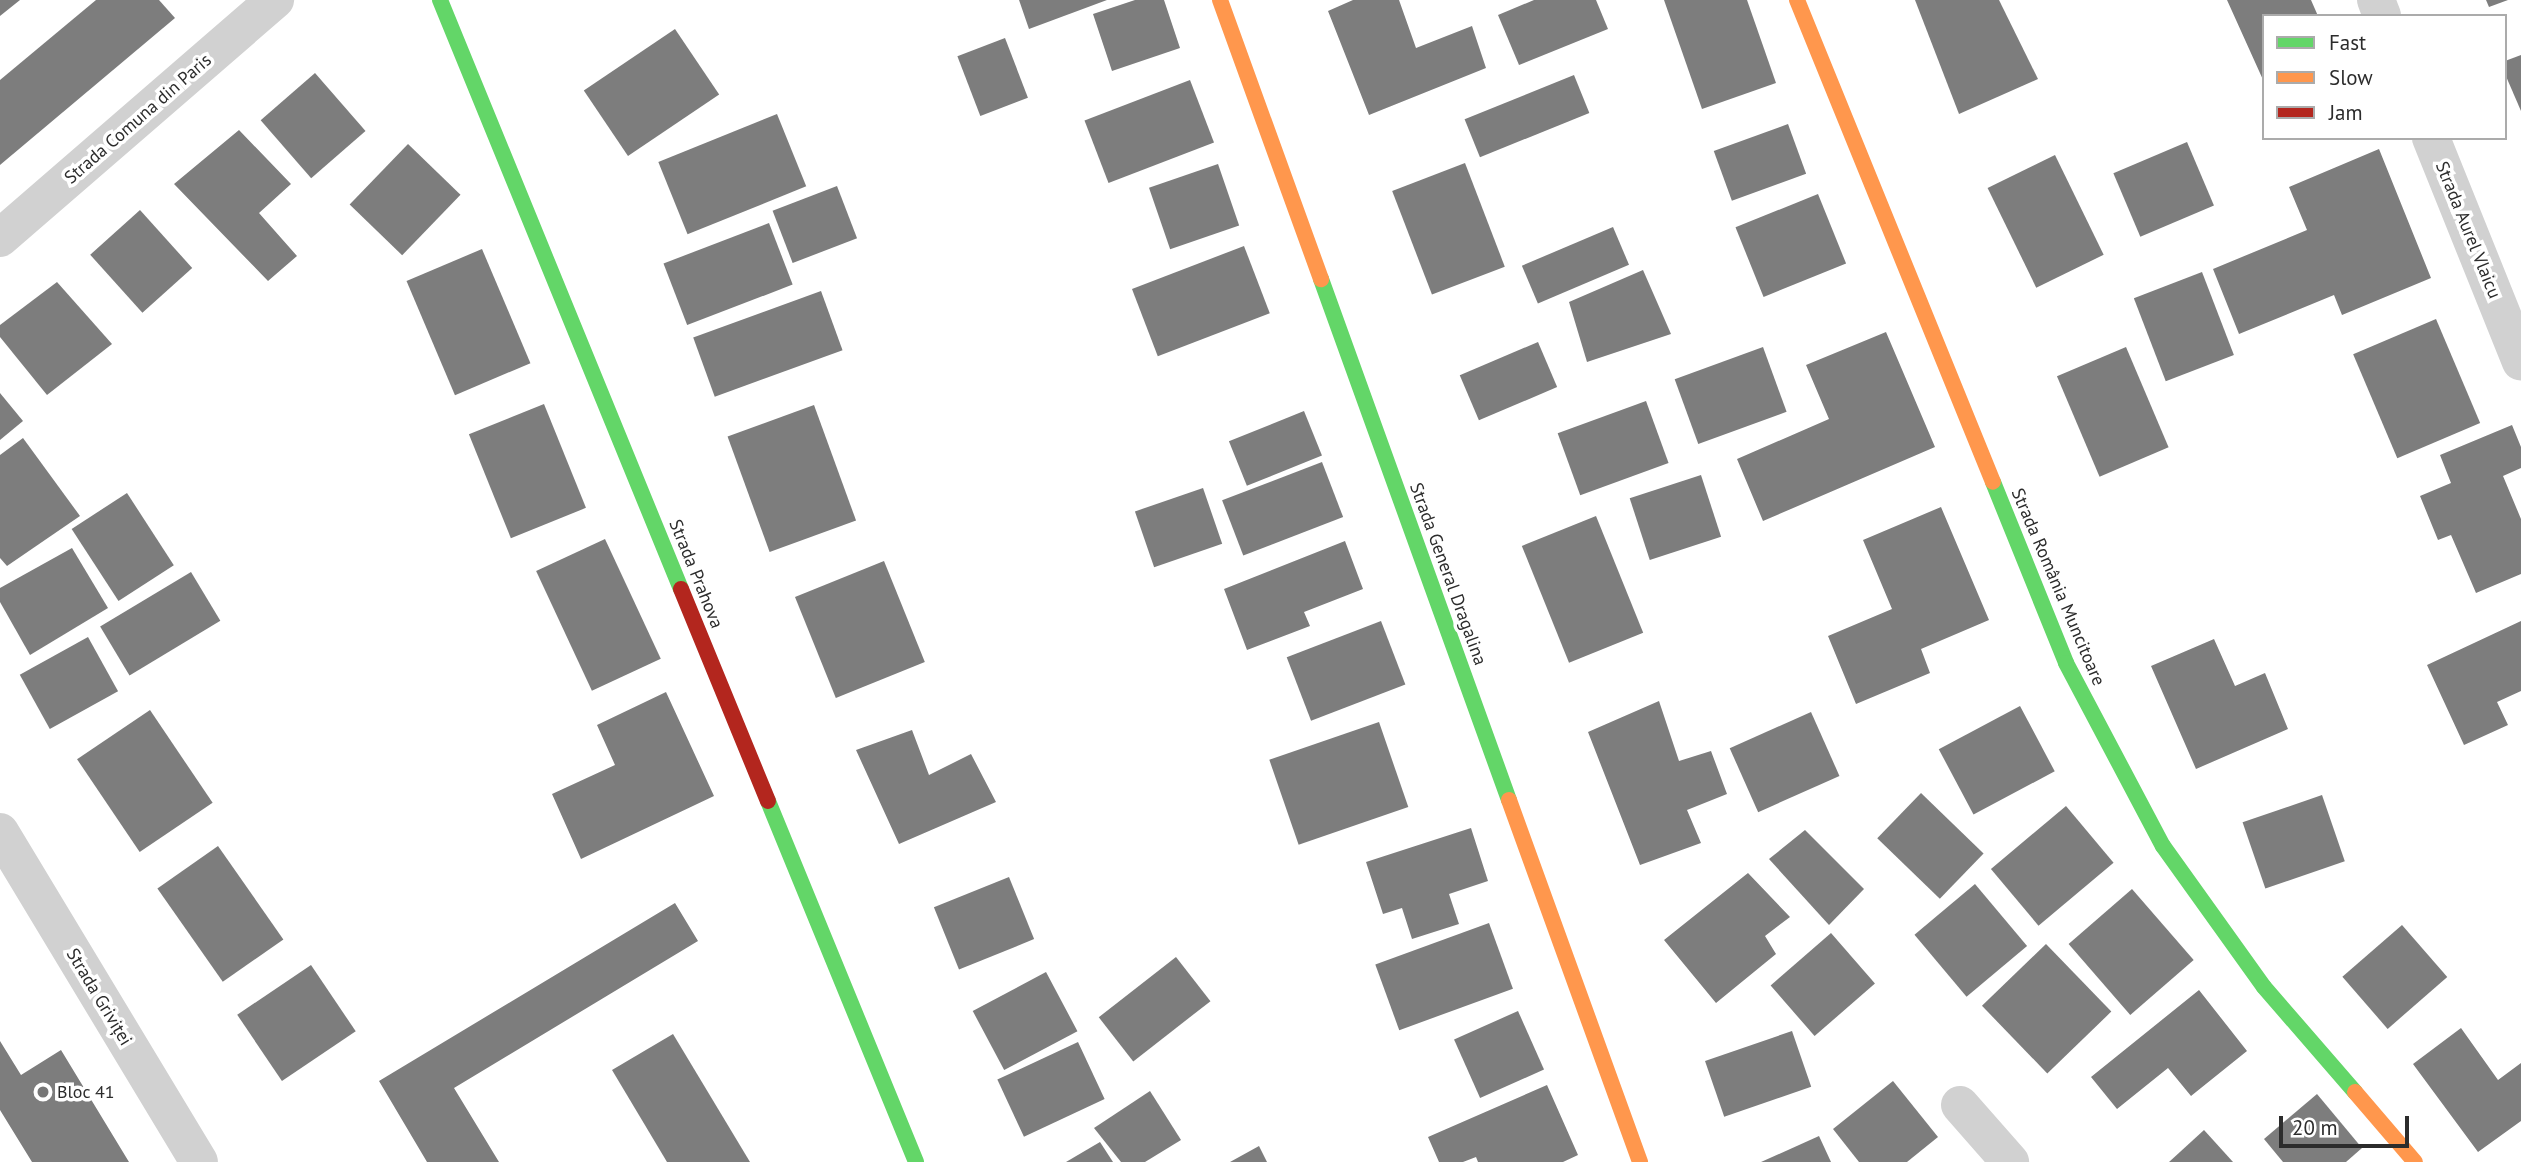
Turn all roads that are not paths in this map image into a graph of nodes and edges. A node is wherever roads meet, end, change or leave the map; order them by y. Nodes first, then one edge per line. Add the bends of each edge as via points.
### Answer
1 (275, 0) edge
2 (440, 0) edge
3 (1220, 0) edge
4 (1797, 0) edge
5 (2432, 140) edge
6 (0, 238) edge
7 (2521, 362) edge
8 (0, 832) edge
9 (1960, 1105) dead end
10 (199, 1162) edge
11 (916, 1162) edge
12 (1640, 1162) edge
13 (2010, 1162) edge
14 (2415, 1162) edge

1 - 6 street, Strada Comuna din Paris
2 - 11 street, Strada Prahova
3 - 12 street, Strada General Dragalina
4 - 14 street, Strada România Muncitoare via 2066,663 2098,724 2163,846 2264,987
5 - 7 street, Strada Aurel Vlaicu
8 - 10 street, Strada Griviței
9 - 13 street

